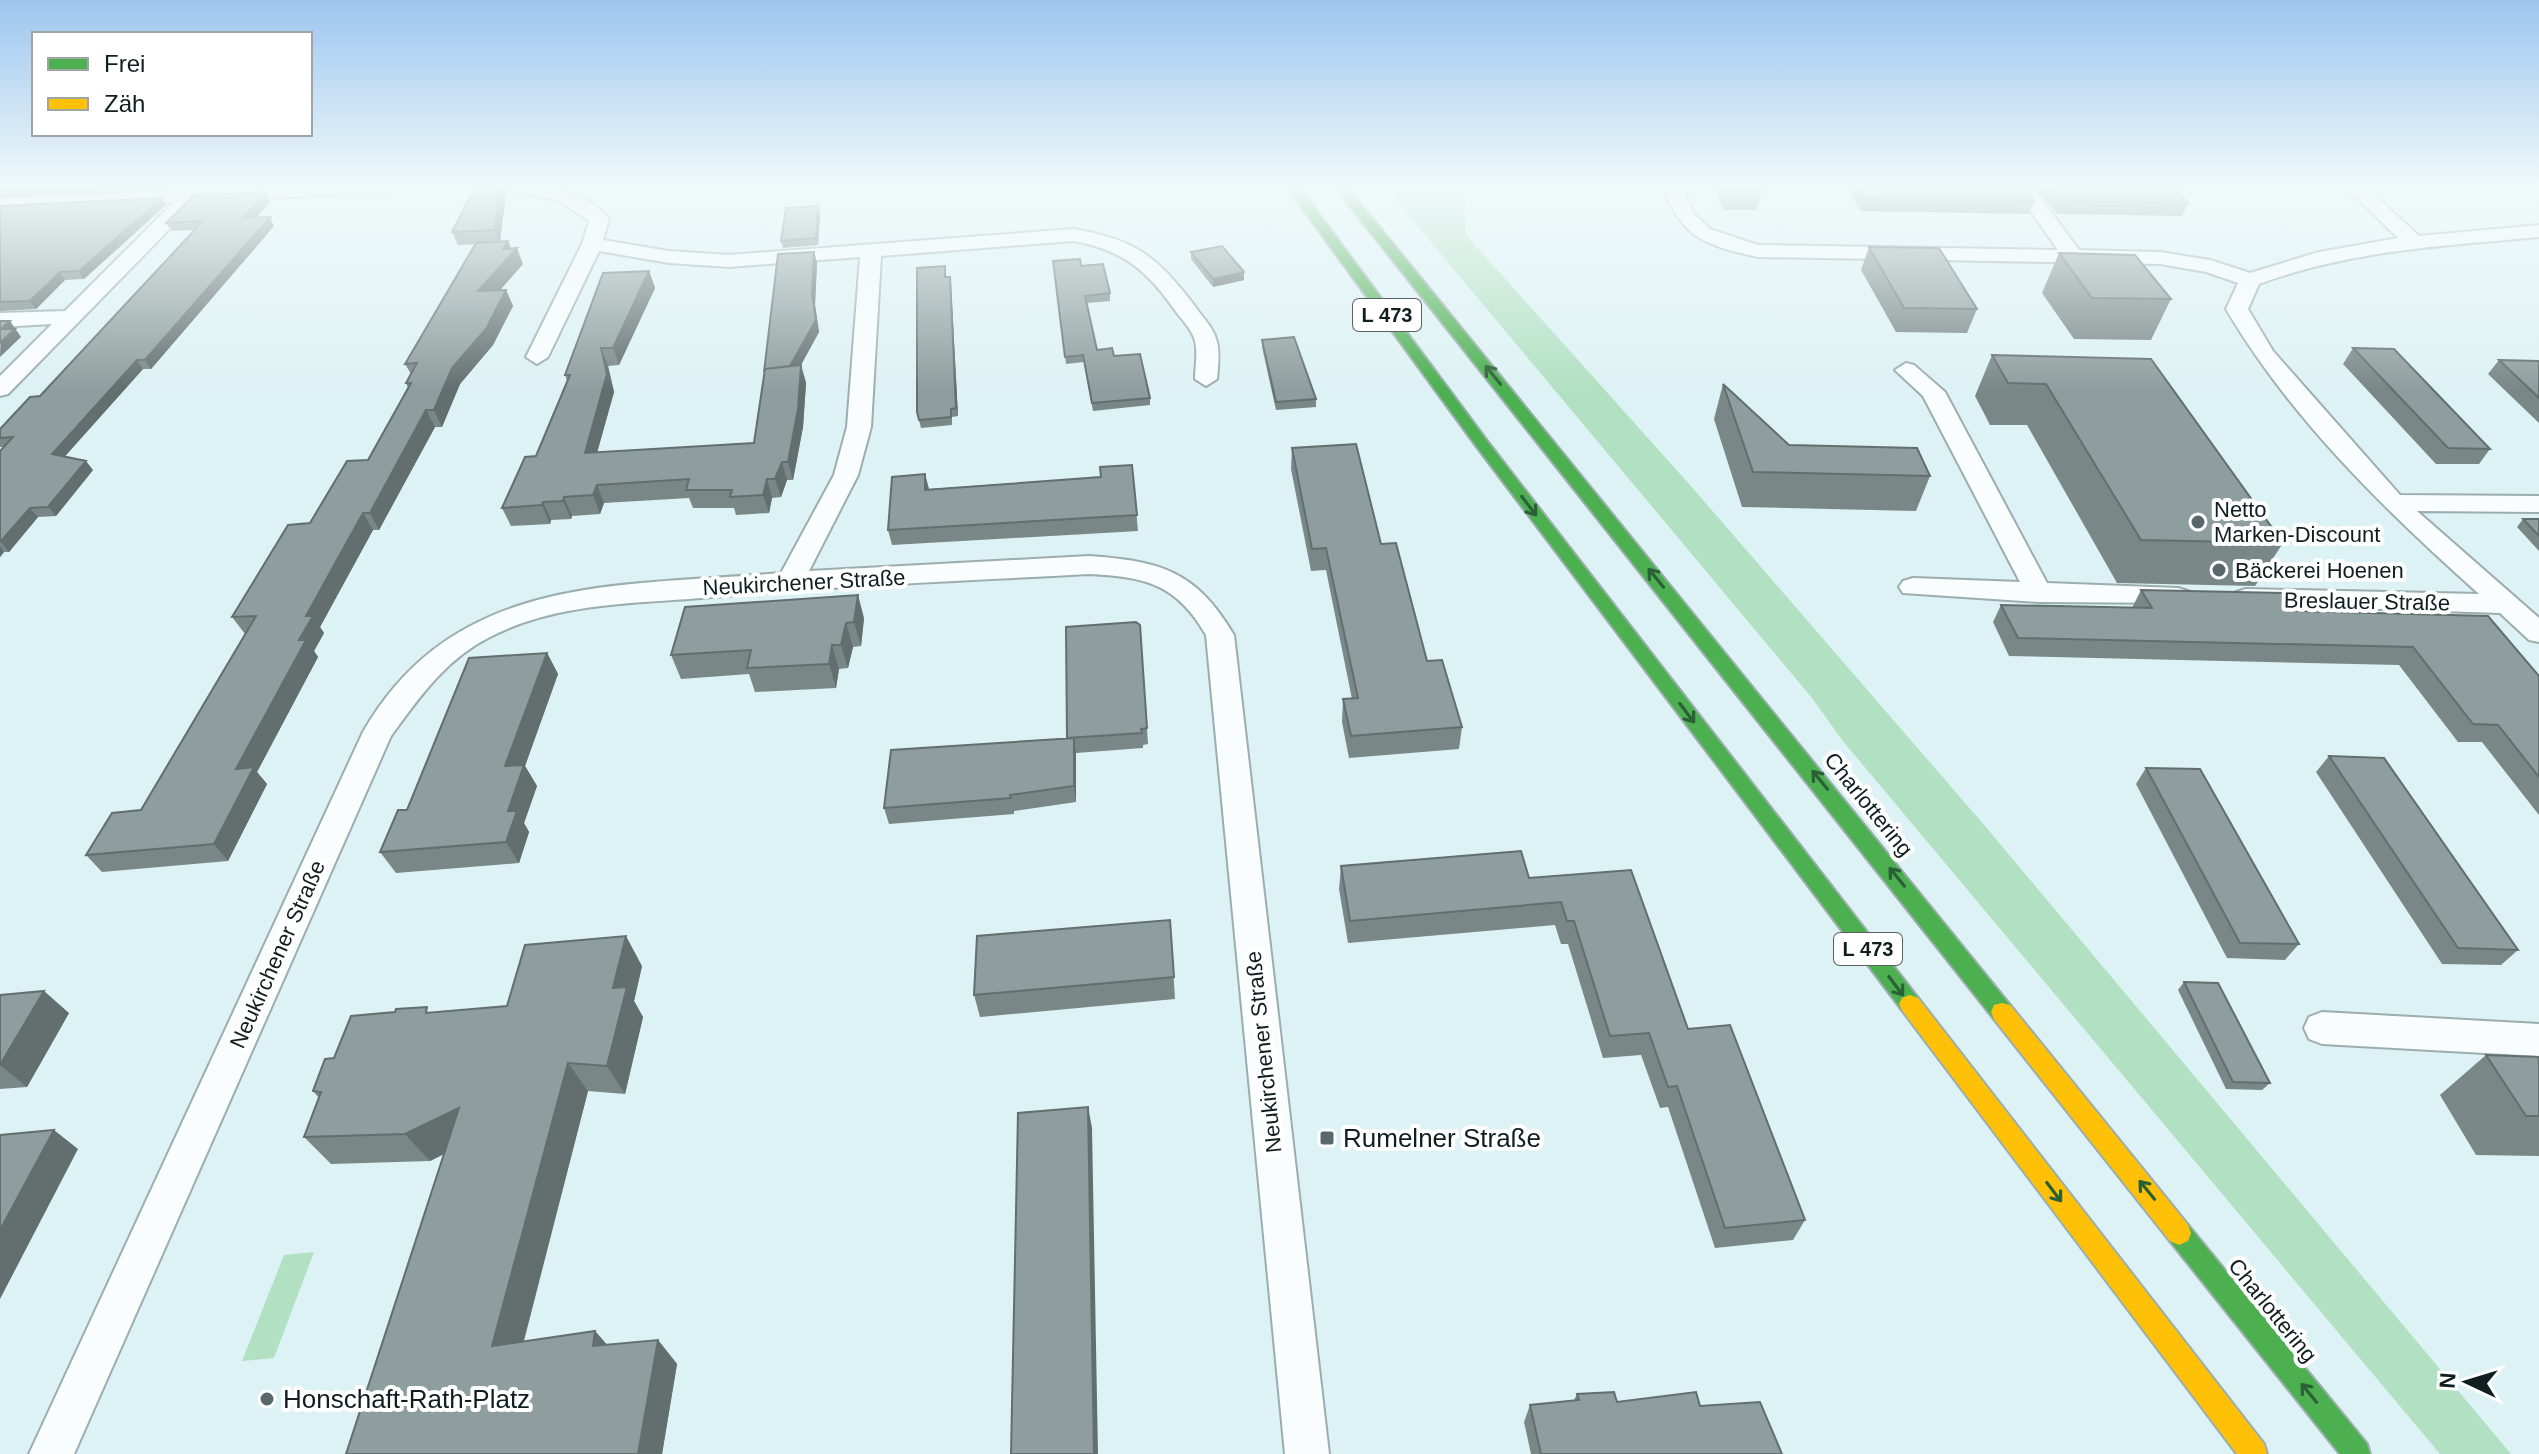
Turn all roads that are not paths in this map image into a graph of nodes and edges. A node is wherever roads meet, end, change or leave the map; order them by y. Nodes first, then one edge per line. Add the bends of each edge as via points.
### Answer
1 (133, 254) edge
2 (587, 254) edge
3 (650, 254) edge
4 (842, 254) edge
5 (871, 254) edge
6 (1136, 254) edge
7 (1321, 254) edge
8 (1333, 254) edge
9 (1395, 254) edge
10 (1938, 254) edge
11 (2355, 254) edge
12 (2073, 256) joint
13 (1333, 274) dead end
14 (2250, 280) junction
15 (70, 317) junction
16 (0, 320) edge
17 (537, 357) dead end
18 (1397, 360) dead end
19 (1906, 370) dead end
20 (1206, 379) dead end
21 (0, 389) edge
22 (1482, 444) junction
23 (2393, 503) junction
24 (2539, 504) edge
25 (790, 581) junction
26 (1913, 587) dead end
27 (2039, 593) junction
28 (2504, 604) junction
29 (2539, 633) edge
30 (2322, 1028) dead end
31 (2539, 1040) edge
32 (51, 1454) edge
33 (1307, 1454) edge
34 (2254, 1454) edge
35 (2357, 1454) edge

1 - 15 street
2 - 17 street
3 - 4 street via 729,261
5 - 25 street via 859,427 846,475
6 - 20 street via 1157,271 1206,339
7 - 13 highway
8 - 22 highway, L 473
35 -> 9 highway, Charlottering / L 473
10 - 12 street
11 - 14 street via 2285,265
12 - 14 street via 2160,258 2210,266
14 - 23 street, Breslauer Straße via 2237,309 2264,354
15 - 16 street
15 - 21 street
18 - 22 highway
19 - 27 street via 1933,392
22 -> 34 highway, L 473
23 - 24 street
23 - 28 street, Breslauer Straße
25 - 32 street, Neukirchener Straße via 570,600 470,634 433,663 378,732
25 - 33 street, Neukirchener Straße via 1130,567 1162,576 1205,607 1220,635
26 - 27 street, Breslauer Straße
27 - 28 street, Breslauer Straße
28 - 29 street, Breslauer Straße
30 - 31 street

